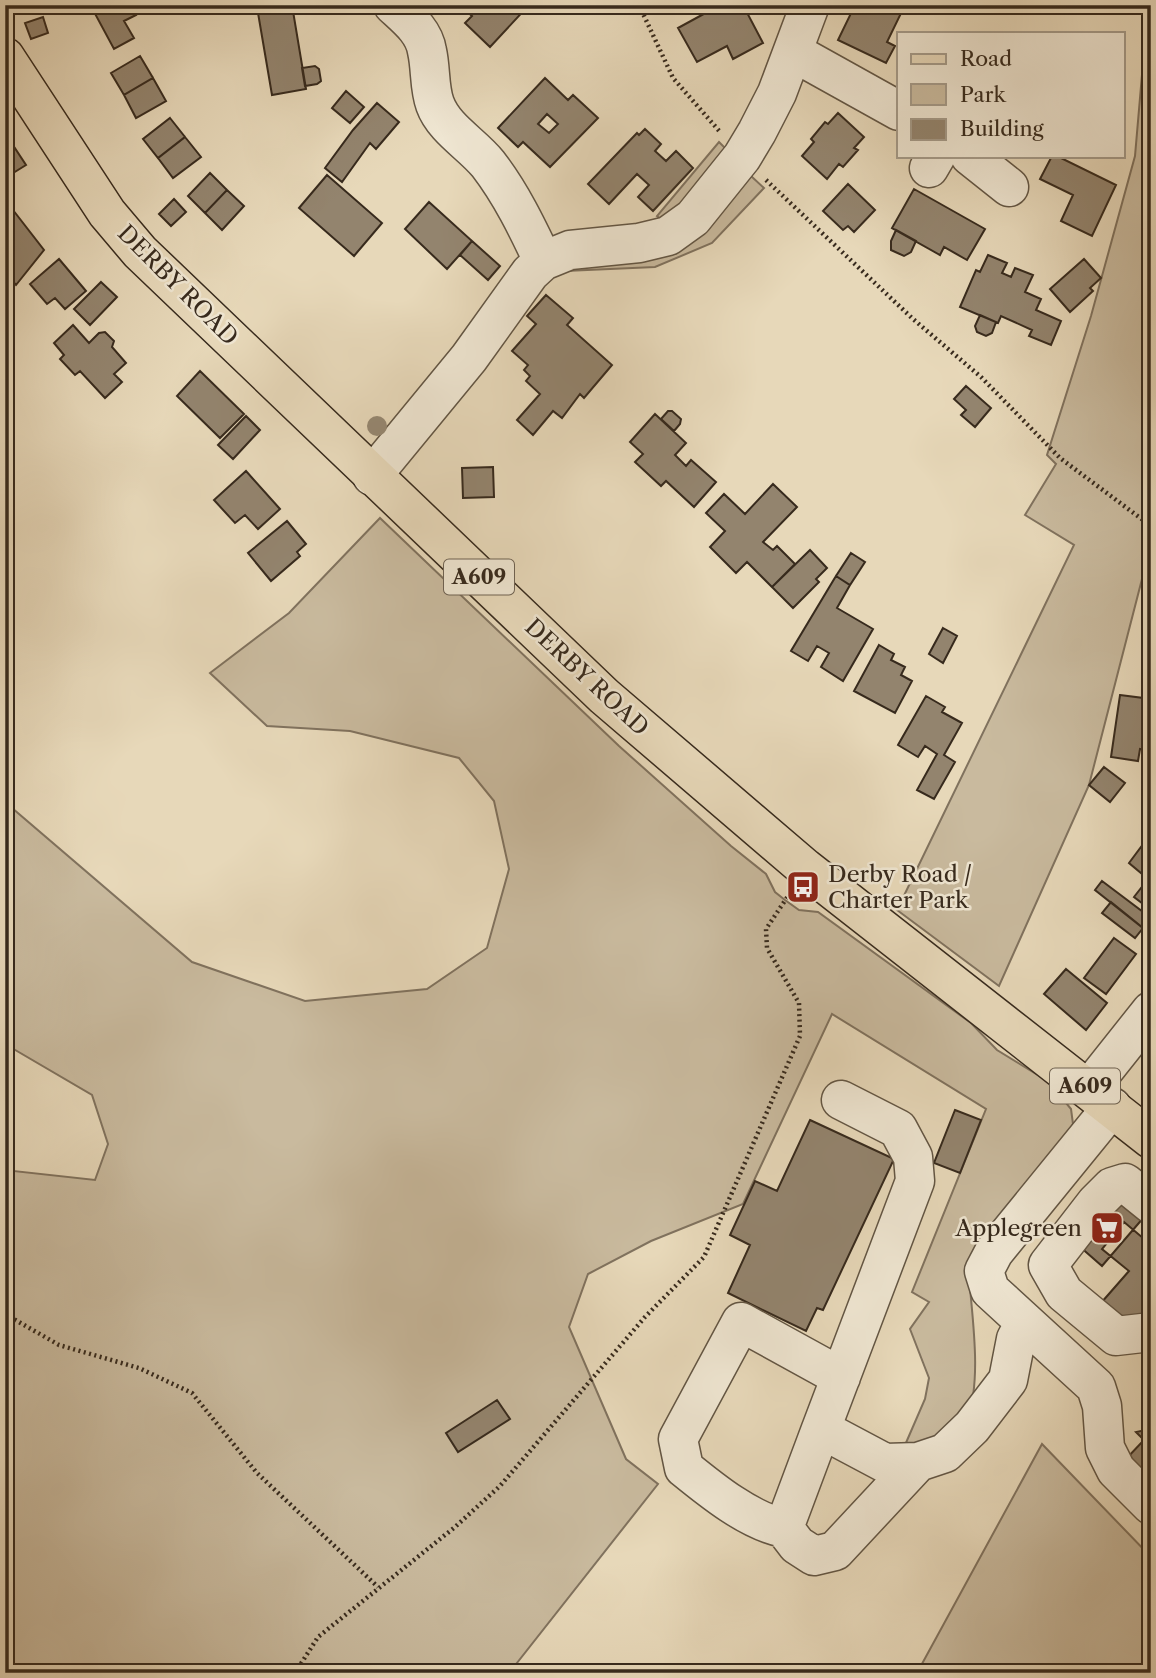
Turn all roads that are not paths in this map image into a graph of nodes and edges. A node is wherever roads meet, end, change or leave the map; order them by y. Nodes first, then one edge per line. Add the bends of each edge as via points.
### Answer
1 (393, 5) edge
2 (810, 5) edge
3 (793, 52) junction
4 (5, 57) edge
5 (897, 110) edge
6 (973, 158) edge
7 (1009, 187) dead end
8 (543, 261) junction
9 (372, 476) junction
10 (1151, 1011) edge
11 (1100, 1098) junction
12 (841, 1100) dead end
13 (1151, 1139) edge
14 (1151, 1205) edge
15 (1026, 1322) junction
16 (1151, 1332) edge
17 (841, 1377) junction
18 (821, 1429) junction
19 (918, 1462) junction
20 (1151, 1505) edge
21 (784, 1528) junction

1 - 8 street via 422,37 435,104 505,187
2 - 3 street
3 - 5 street
3 - 8 street via 777,93 742,157 693,218 668,236 570,250
4 - 9 main road, DERBY ROAD / A609 via 107,213 141,252
6 - 7 street
8 - 9 street
9 - 11 main road, DERBY ROAD / A609 via 604,696 805,868
10 - 11 street
11 - 13 main road, DERBY ROAD / A609
11 - 15 street via 984,1271 990,1290
12 - 17 street via 898,1129 914,1157 915,1181
14 - 16 street via 1125,1183 1112,1187 1048,1265 1064,1293 1116,1336
15 - 19 street via 1016,1339 1008,1380 990,1404 945,1453
15 - 20 street via 1096,1387 1105,1448 1116,1470
17 - 18 street
17 - 21 street via 741,1322 678,1439 684,1468 768,1525
18 - 19 street via 885,1463
18 - 21 street
19 - 21 street via 835,1550 814,1556 797,1545

